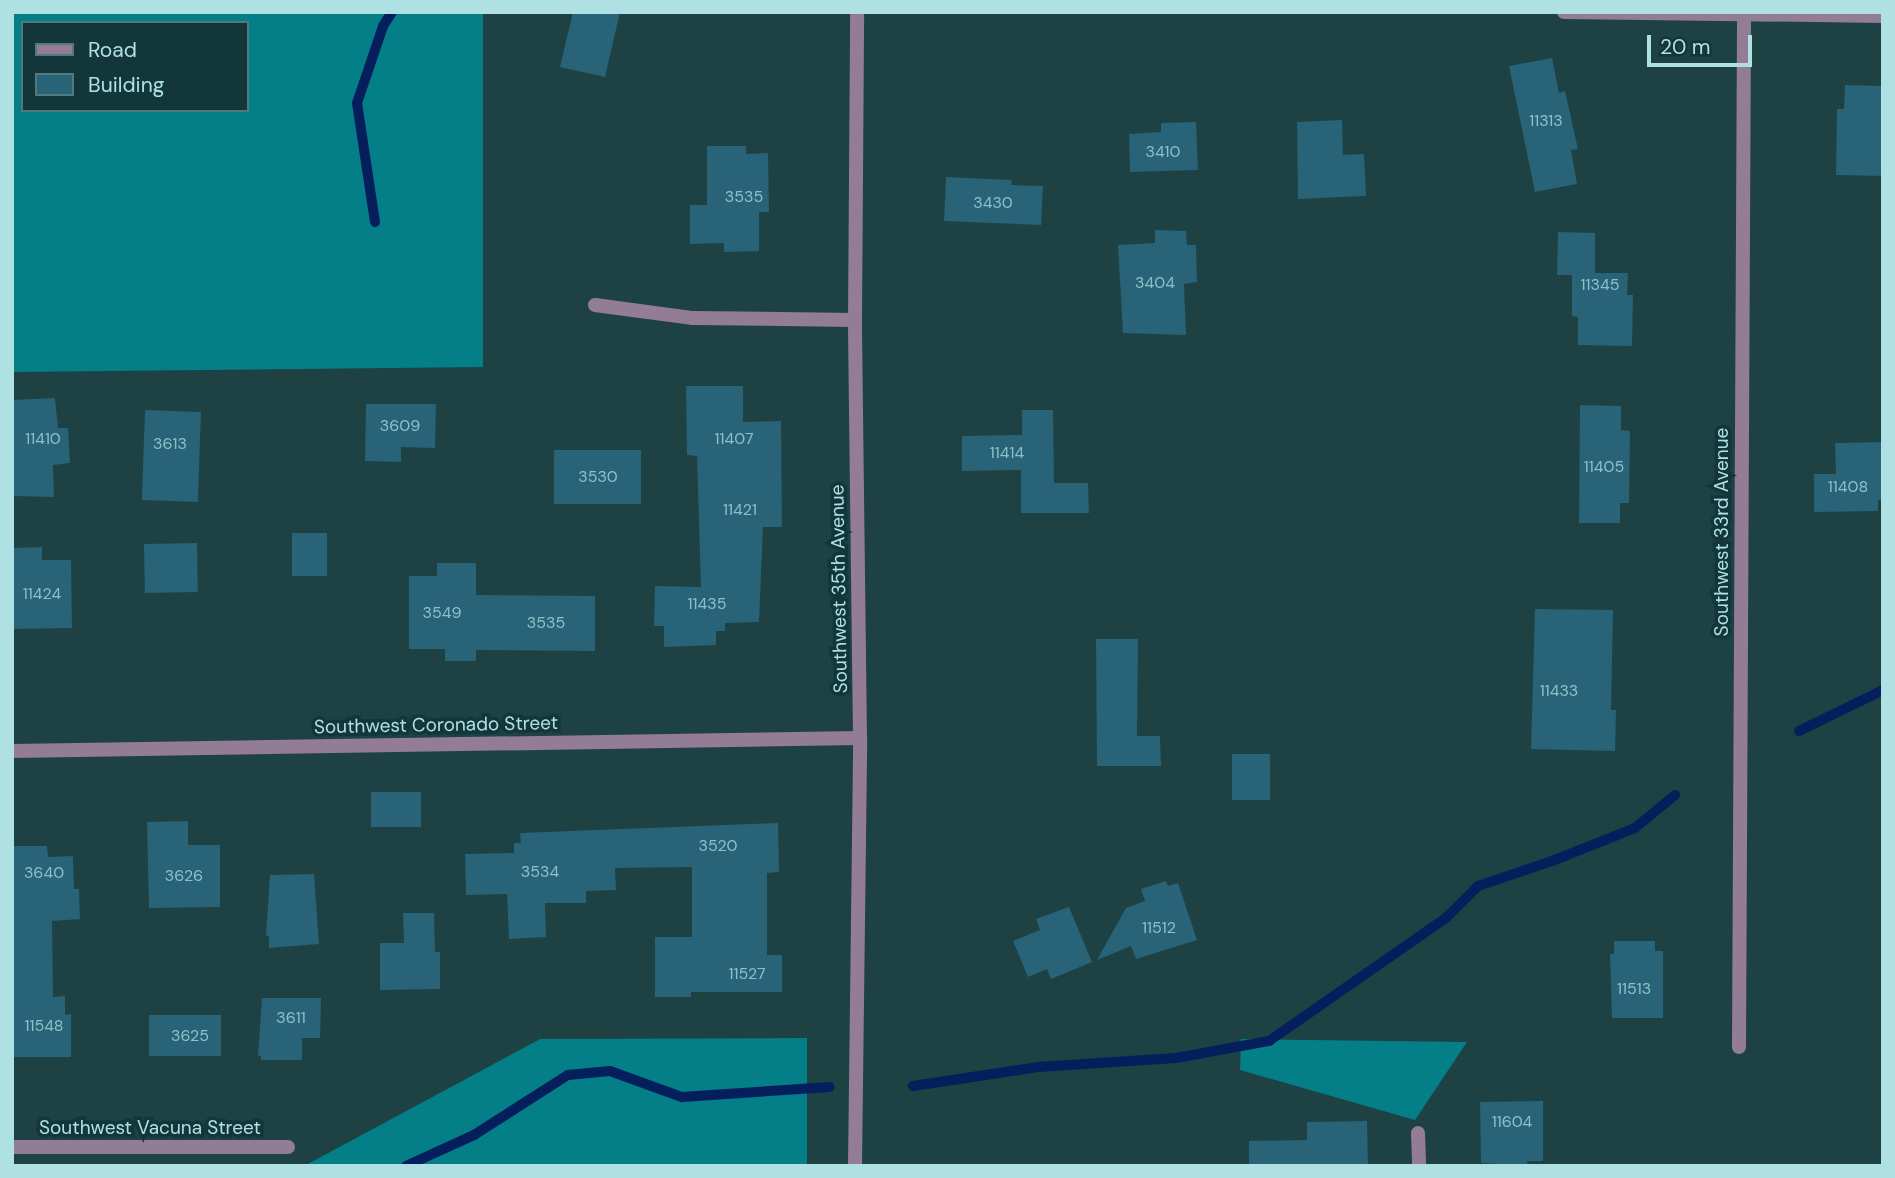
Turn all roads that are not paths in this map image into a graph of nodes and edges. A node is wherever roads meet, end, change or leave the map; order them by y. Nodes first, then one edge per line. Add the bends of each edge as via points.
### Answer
1 (857, 12) edge
2 (1564, 12) edge
3 (1744, 16) junction
4 (1883, 16) edge
5 (595, 305) dead end
6 (855, 320) junction
7 (860, 738) junction
8 (12, 751) edge
9 (1739, 1047) dead end
10 (1418, 1133) dead end
11 (12, 1147) edge
12 (288, 1147) dead end
13 (855, 1166) edge
14 (1419, 1166) edge

1 - 6 street, Southwest 35th Avenue
2 - 3 street
3 - 4 street
3 - 9 street, Southwest 33rd Avenue
5 - 6 street via 693,318
6 - 7 street, Southwest 35th Avenue
7 - 8 street, Southwest Coronado Street
7 - 13 street, Southwest 35th Avenue
10 - 14 street
11 - 12 street, Southwest Vacuna Street

